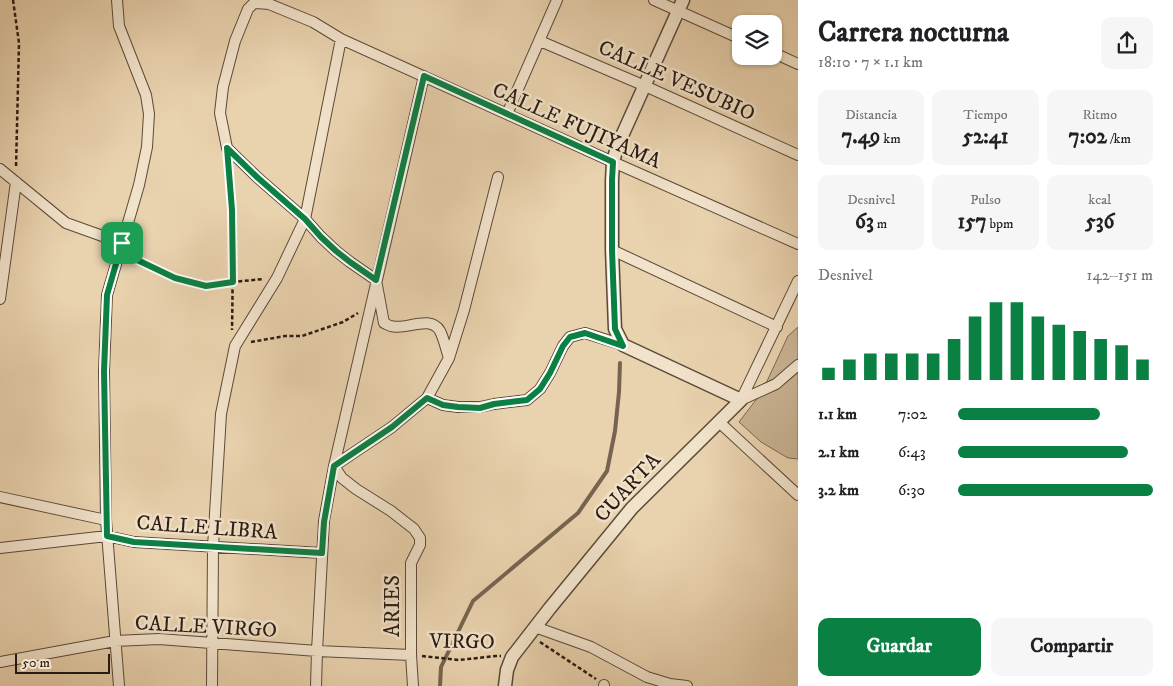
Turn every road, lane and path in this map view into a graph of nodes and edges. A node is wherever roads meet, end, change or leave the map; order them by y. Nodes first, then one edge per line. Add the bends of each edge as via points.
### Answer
1 (13, 0) edge
2 (117, 0) edge
3 (557, 0) edge
4 (654, 0) edge
5 (681, 5) edge
6 (732, 34) edge
7 (341, 39) junction
8 (540, 41) junction
9 (782, 57) edge
10 (798, 64) edge
11 (424, 76) junction
12 (645, 86) junction
13 (507, 114) junction
14 (227, 148) junction
15 (798, 155) edge
16 (613, 162) junction
17 (0, 169) edge
18 (498, 177) dead end
19 (16, 182) junction
20 (305, 219) junction
21 (122, 243) junction
22 (798, 244) edge
23 (612, 250) junction
24 (277, 278) junction
25 (376, 280) junction
26 (798, 281) edge
27 (233, 282) junction
28 (0, 299) edge
29 (363, 308) dead end
30 (776, 327) junction
31 (234, 346) junction
32 (623, 346) junction
33 (449, 358) junction
34 (798, 364) edge
35 (427, 398) junction
36 (741, 400) junction
37 (719, 422) junction
38 (334, 466) junction
39 (798, 495) edge
40 (0, 497) edge
41 (106, 520) junction
42 (107, 536) junction
43 (213, 547) junction
44 (0, 548) edge
45 (322, 553) junction
46 (532, 631) junction
47 (115, 641) junction
48 (212, 642) junction
49 (317, 651) junction
50 (411, 655) junction
51 (512, 658) junction
52 (0, 662) edge
53 (604, 685) edge
54 (119, 686) edge
55 (212, 686) edge
56 (316, 686) edge
57 (413, 686) edge
58 (505, 686) edge
59 (687, 686) edge

1 - 19 path via 19,43
2 - 21 street via 119,26 146,95 149,114 147,147
3 - 8 street
4 - 5 street
5 - 6 street
5 - 12 street
7 - 11 street, CALLE FUJIYAMA
7 - 14 street, CALLE FUJIYAMA via 313,22 269,4 250,6 235,41 223,87 220,113
7 - 20 street
8 - 12 street, CALLE VESUBIO
8 - 13 street
9 - 10 street
11 - 13 street, CALLE FUJIYAMA
11 - 25 street
12 - 15 street, CALLE VESUBIO
12 - 16 street
13 - 16 street, CALLE FUJIYAMA
14 - 20 street
14 - 27 path
16 - 22 street, CALLE FUJIYAMA
16 - 23 street
17 - 19 street
18 - 33 street
19 - 21 street via 66,223
19 - 28 street
20 - 24 street
20 - 25 street via 336,251
21 - 27 path via 131,257 175,278 206,286
21 - 41 street via 107,295 104,371
23 - 30 street
23 - 32 street via 615,329
24 - 27 path
24 - 31 street
25 - 33 street via 384,323 392,327 420,323 433,325 440,330
25 - 38 street
26 - 30 street
27 - 31 path
29 - 31 path via 343,322 302,336
30 - 36 street
31 - 43 street via 221,414
32 - 35 street via 585,333 570,337 540,389 527,400 466,408 443,405
32 - 36 street
33 - 35 street
34 - 36 street via 776,384
35 - 38 street via 392,427
36 - 37 street, CUARTA
37 - 39 street
37 - 46 street, CUARTA via 632,508
38 - 45 street
38 - 50 street, ARIES via 342,478 391,511 420,538 412,562
40 - 41 street
41 - 42 street
42 - 43 street, CALLE LIBRA via 134,542
42 - 44 street, CALLE LIBRA
42 - 47 street
43 - 45 street, CALLE LIBRA
43 - 48 street
45 - 49 street
46 - 51 street, CUARTA
46 - 53 path
46 - 59 street via 591,647 648,676
47 - 48 street, CALLE VIRGO via 159,638
47 - 52 street, CALLE VIRGO
47 - 54 street
48 - 49 street, CALLE VIRGO
48 - 55 street
49 - 50 street, CALLE VIRGO
49 - 56 street
50 - 51 path, VIRGO via 459,660 496,656
50 - 57 street, ARIES
51 - 58 street

